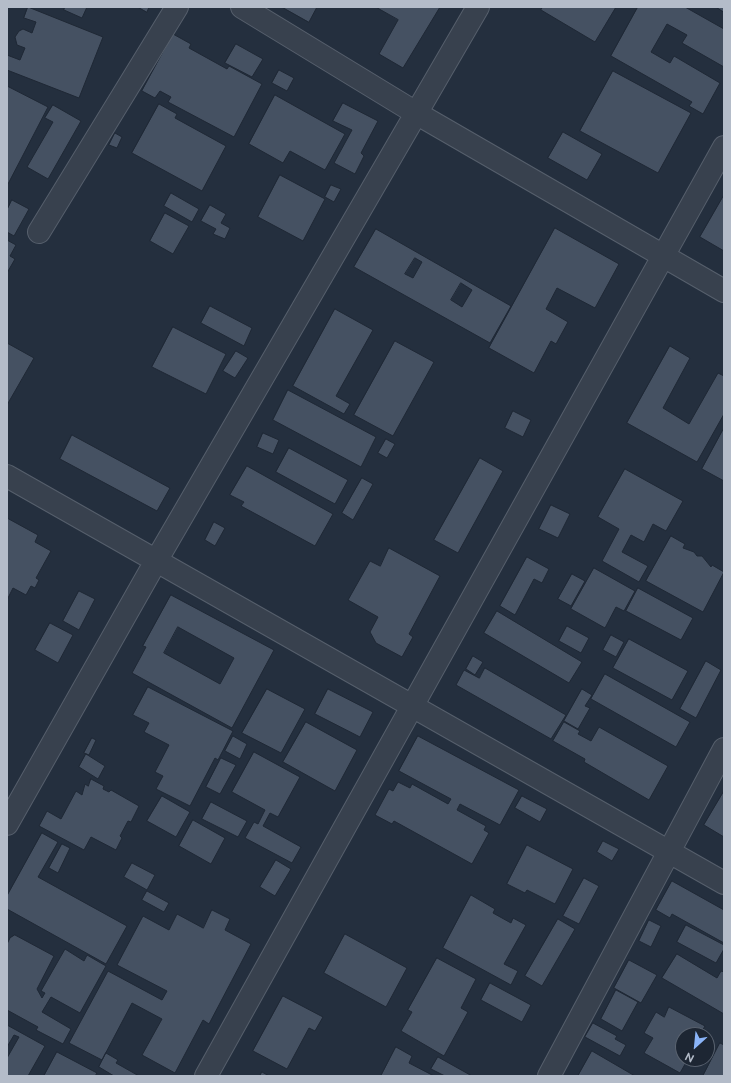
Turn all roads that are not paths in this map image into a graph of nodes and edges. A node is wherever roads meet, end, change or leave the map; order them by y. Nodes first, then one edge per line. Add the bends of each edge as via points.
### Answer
1 (177, 7) edge
2 (242, 7) edge
3 (478, 7) edge
4 (416, 113) junction
5 (724, 146) edge
6 (39, 232) dead end
7 (663, 256) junction
8 (724, 291) edge
9 (7, 476) edge
10 (156, 561) junction
11 (411, 705) junction
12 (724, 749) edge
13 (12, 801) edge
14 (7, 824) edge
15 (669, 852) junction
16 (724, 883) edge
17 (206, 1076) edge
18 (549, 1076) edge

1 - 6 street
2 - 4 street
3 - 4 street
4 - 7 street
4 - 10 street
5 - 7 street
7 - 8 street
7 - 11 street
9 - 10 street
10 - 11 street
10 - 13 street
11 - 15 street
11 - 17 street
12 - 15 street
13 - 14 street
15 - 16 street
15 - 18 street

